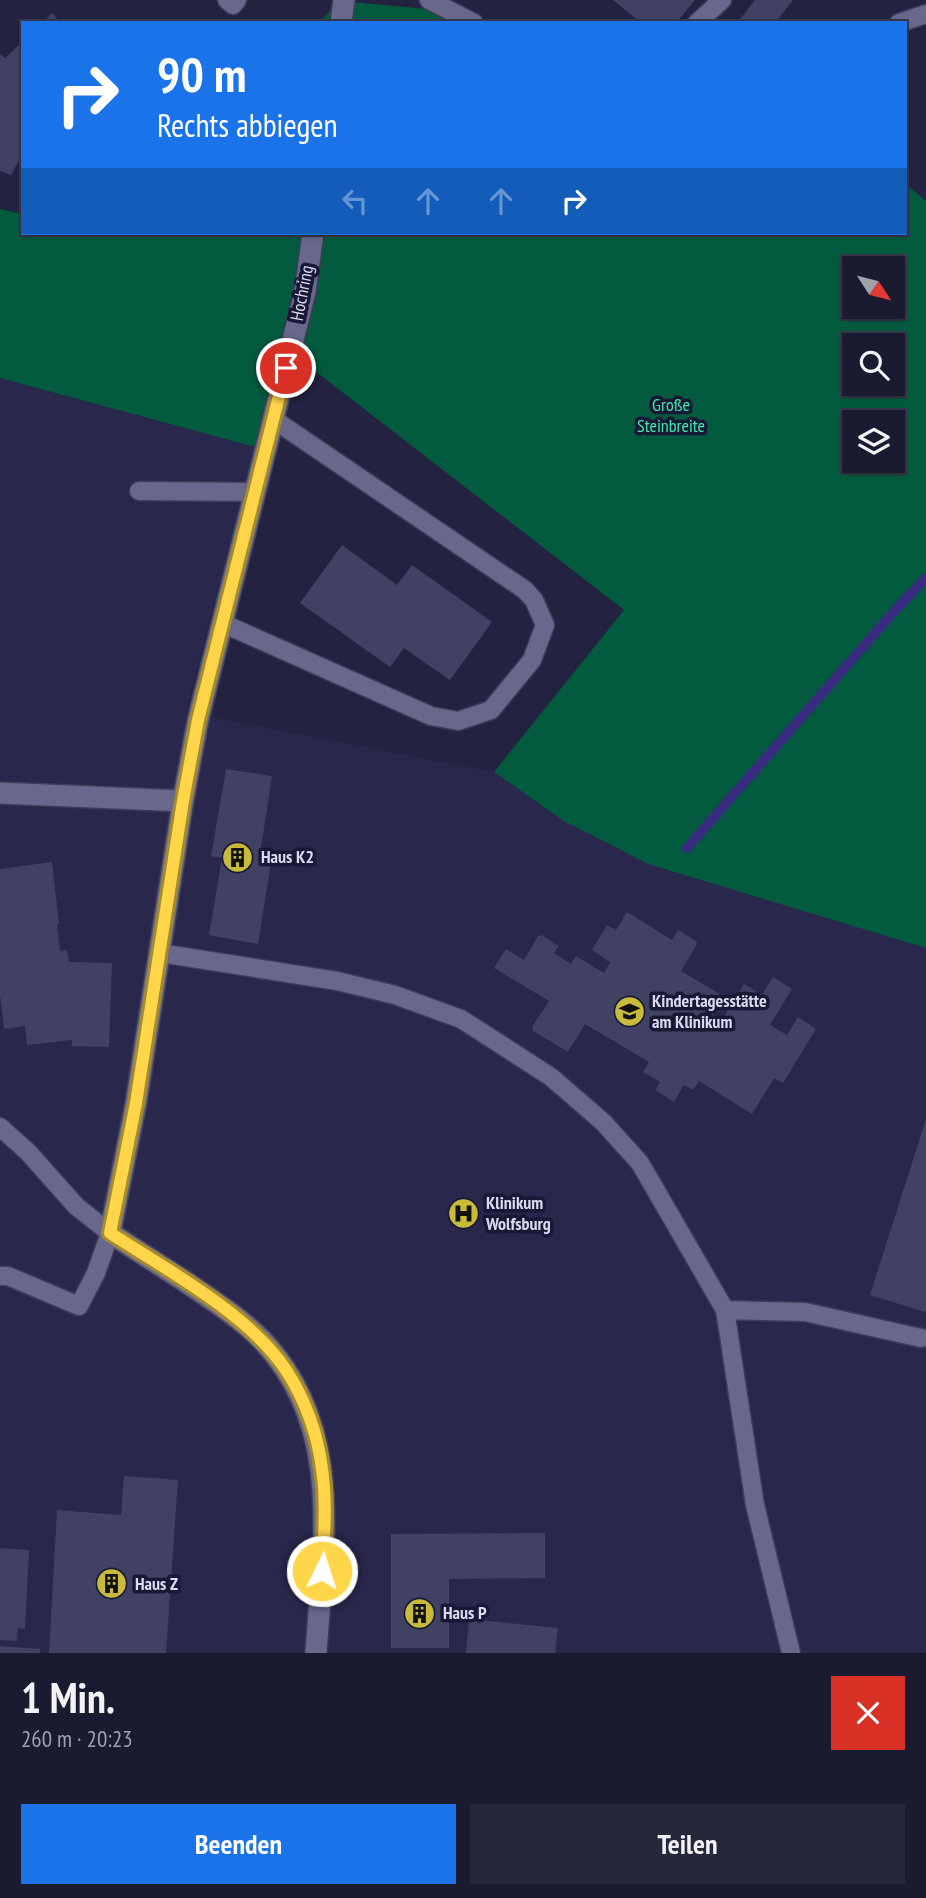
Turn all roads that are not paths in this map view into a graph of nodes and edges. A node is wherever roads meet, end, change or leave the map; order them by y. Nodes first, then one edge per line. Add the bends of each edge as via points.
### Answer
1 (228, 0) edge
2 (237, 0) edge
3 (344, 0) edge
4 (429, 0) edge
5 (722, 0) edge
6 (926, 14) edge
7 (341, 21) edge
8 (470, 21) edge
9 (699, 21) edge
10 (905, 21) edge
11 (313, 235) edge
12 (273, 419) junction
13 (139, 491) dead end
14 (254, 492) junction
15 (222, 623) junction
16 (0, 793) edge
17 (183, 801) junction
18 (160, 953) junction
19 (0, 1127) edge
20 (110, 1233) junction
21 (0, 1276) edge
22 (725, 1310) junction
23 (921, 1338) dead end
24 (316, 1653) edge
25 (791, 1653) edge

1 - 2 lane via 233,5
3 - 7 street
4 - 8 lane
5 - 9 lane
6 - 10 lane
11 - 12 street, Hochring via 304,292
12 - 14 street, Hochring
12 - 15 lane via 525,590 545,625 532,660 491,710 458,721 431,716
13 - 14 lane
14 - 15 street, Hochring
15 - 17 street, Hochring
16 - 17 street
17 - 18 street, Hochring
18 - 20 street, Hochring
18 - 22 lane via 337,981 395,995 461,1020 551,1077 603,1122 640,1163
19 - 20 lane via 76,1206
20 - 21 lane via 79,1306
20 - 24 street via 221,1306 261,1340 286,1369 303,1402 317,1439 326,1516
22 - 23 lane via 806,1312
22 - 25 lane via 755,1505

